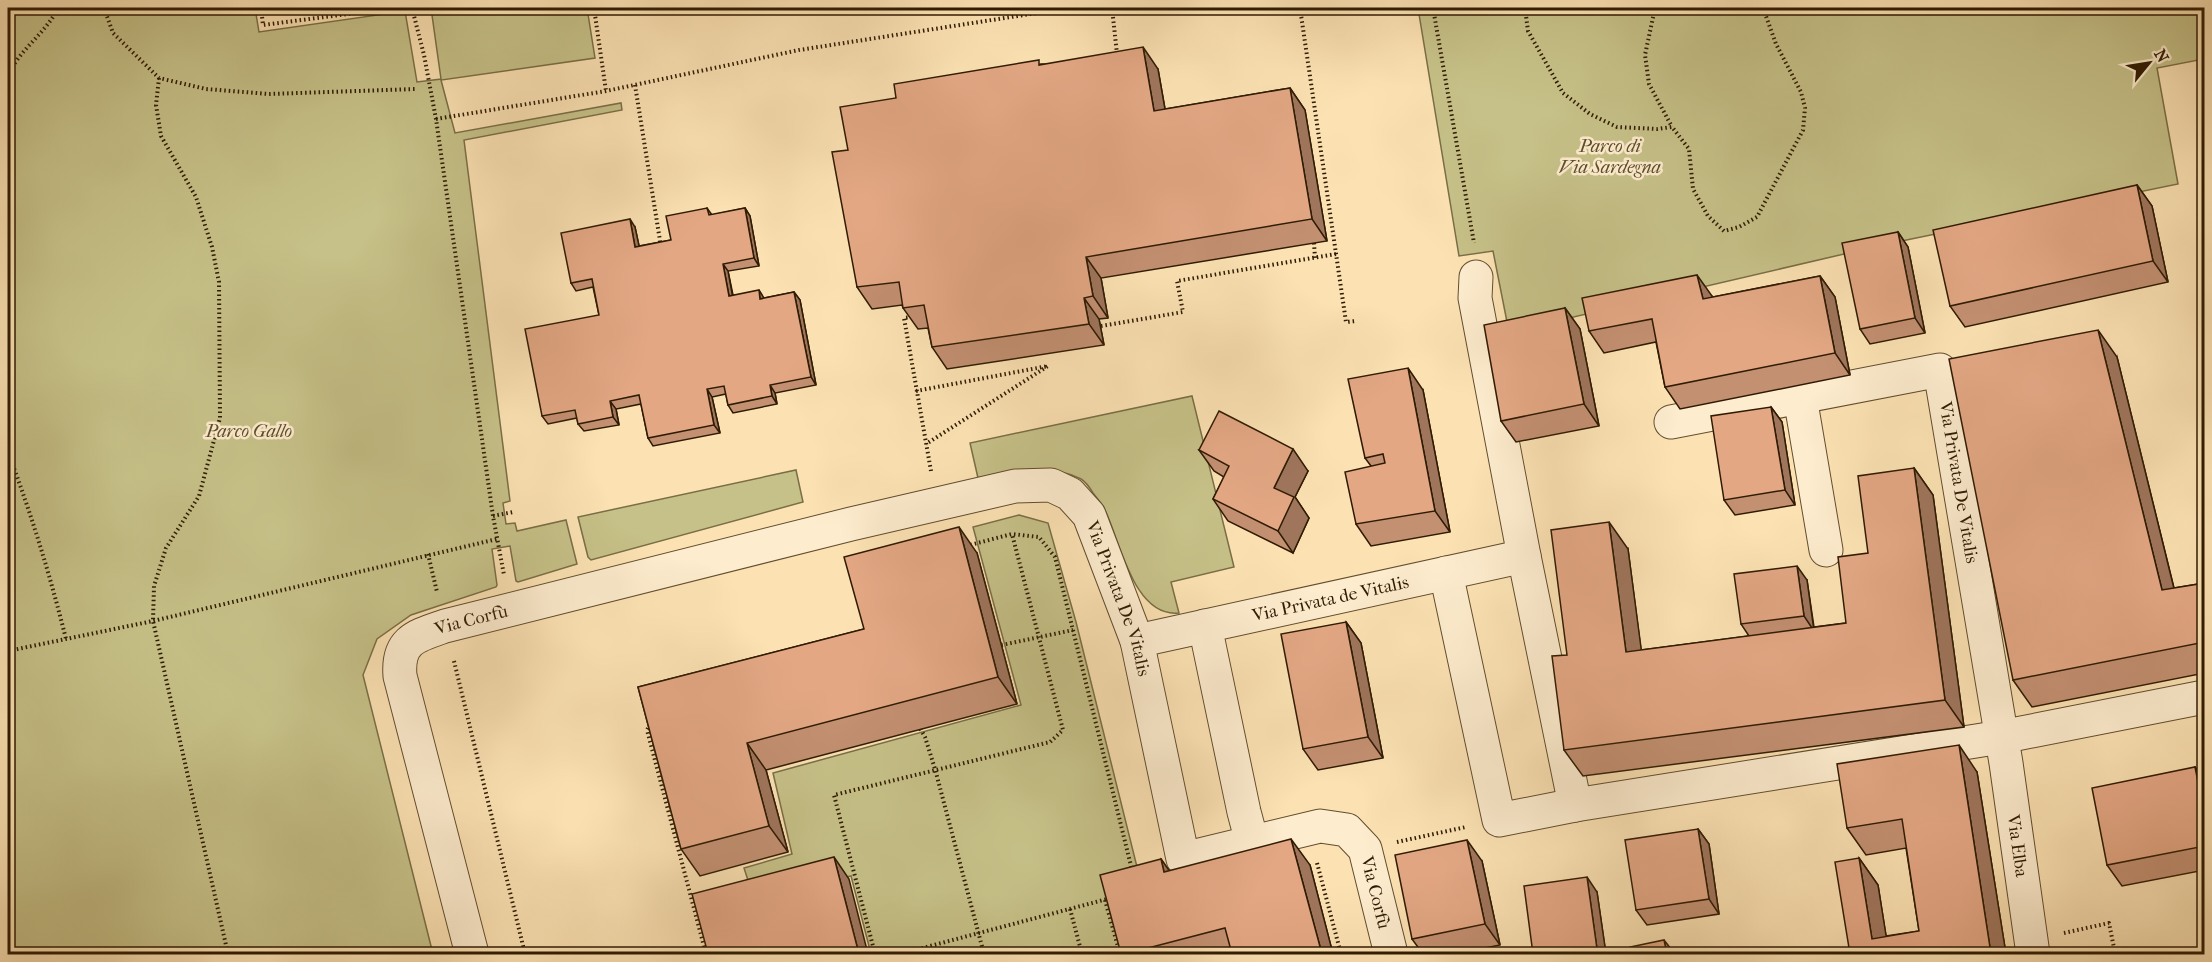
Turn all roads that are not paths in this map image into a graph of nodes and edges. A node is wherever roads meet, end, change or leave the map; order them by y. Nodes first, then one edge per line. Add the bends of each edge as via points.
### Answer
1 (1476, 277) road end
2 (1800, 397) junction
3 (1671, 422) dead end
4 (851, 524) joint
5 (1826, 550) dead end
6 (1524, 555) junction
7 (1446, 573) junction
8 (1205, 626) junction
9 (1137, 641) junction
10 (2205, 697) edge
11 (2001, 737) junction
12 (1575, 805) junction
13 (1252, 842) junction
14 (1317, 842) joint
15 (472, 954) edge
16 (1391, 954) edge
17 (2033, 954) edge

1 - 6 street via 1475,298
2 - 3 street, Via Privata De Vitalis
2 - 5 street
2 - 11 street, Via Privata De Vitalis via 1940,370
4 - 9 street, Via Privata De Vitalis via 1015,486 1051,485 1070,494 1089,515
4 - 15 street, Via Corfù via 446,626 408,643 399,660 400,676
6 - 7 street, Via Privata de Vitalis
6 - 12 street
7 - 8 street, Via Privata de Vitalis
7 - 12 street via 1499,820
8 - 9 street, Via Privata de Vitalis
8 - 13 street
9 - 13 street, Via Privata De Vitalis via 1183,859
10 - 11 street
11 - 12 street
11 - 17 street, Via Elba
13 - 14 street, Via Privata De Vitalis
14 - 16 street, Via Corfù via 1347,830 1365,849

